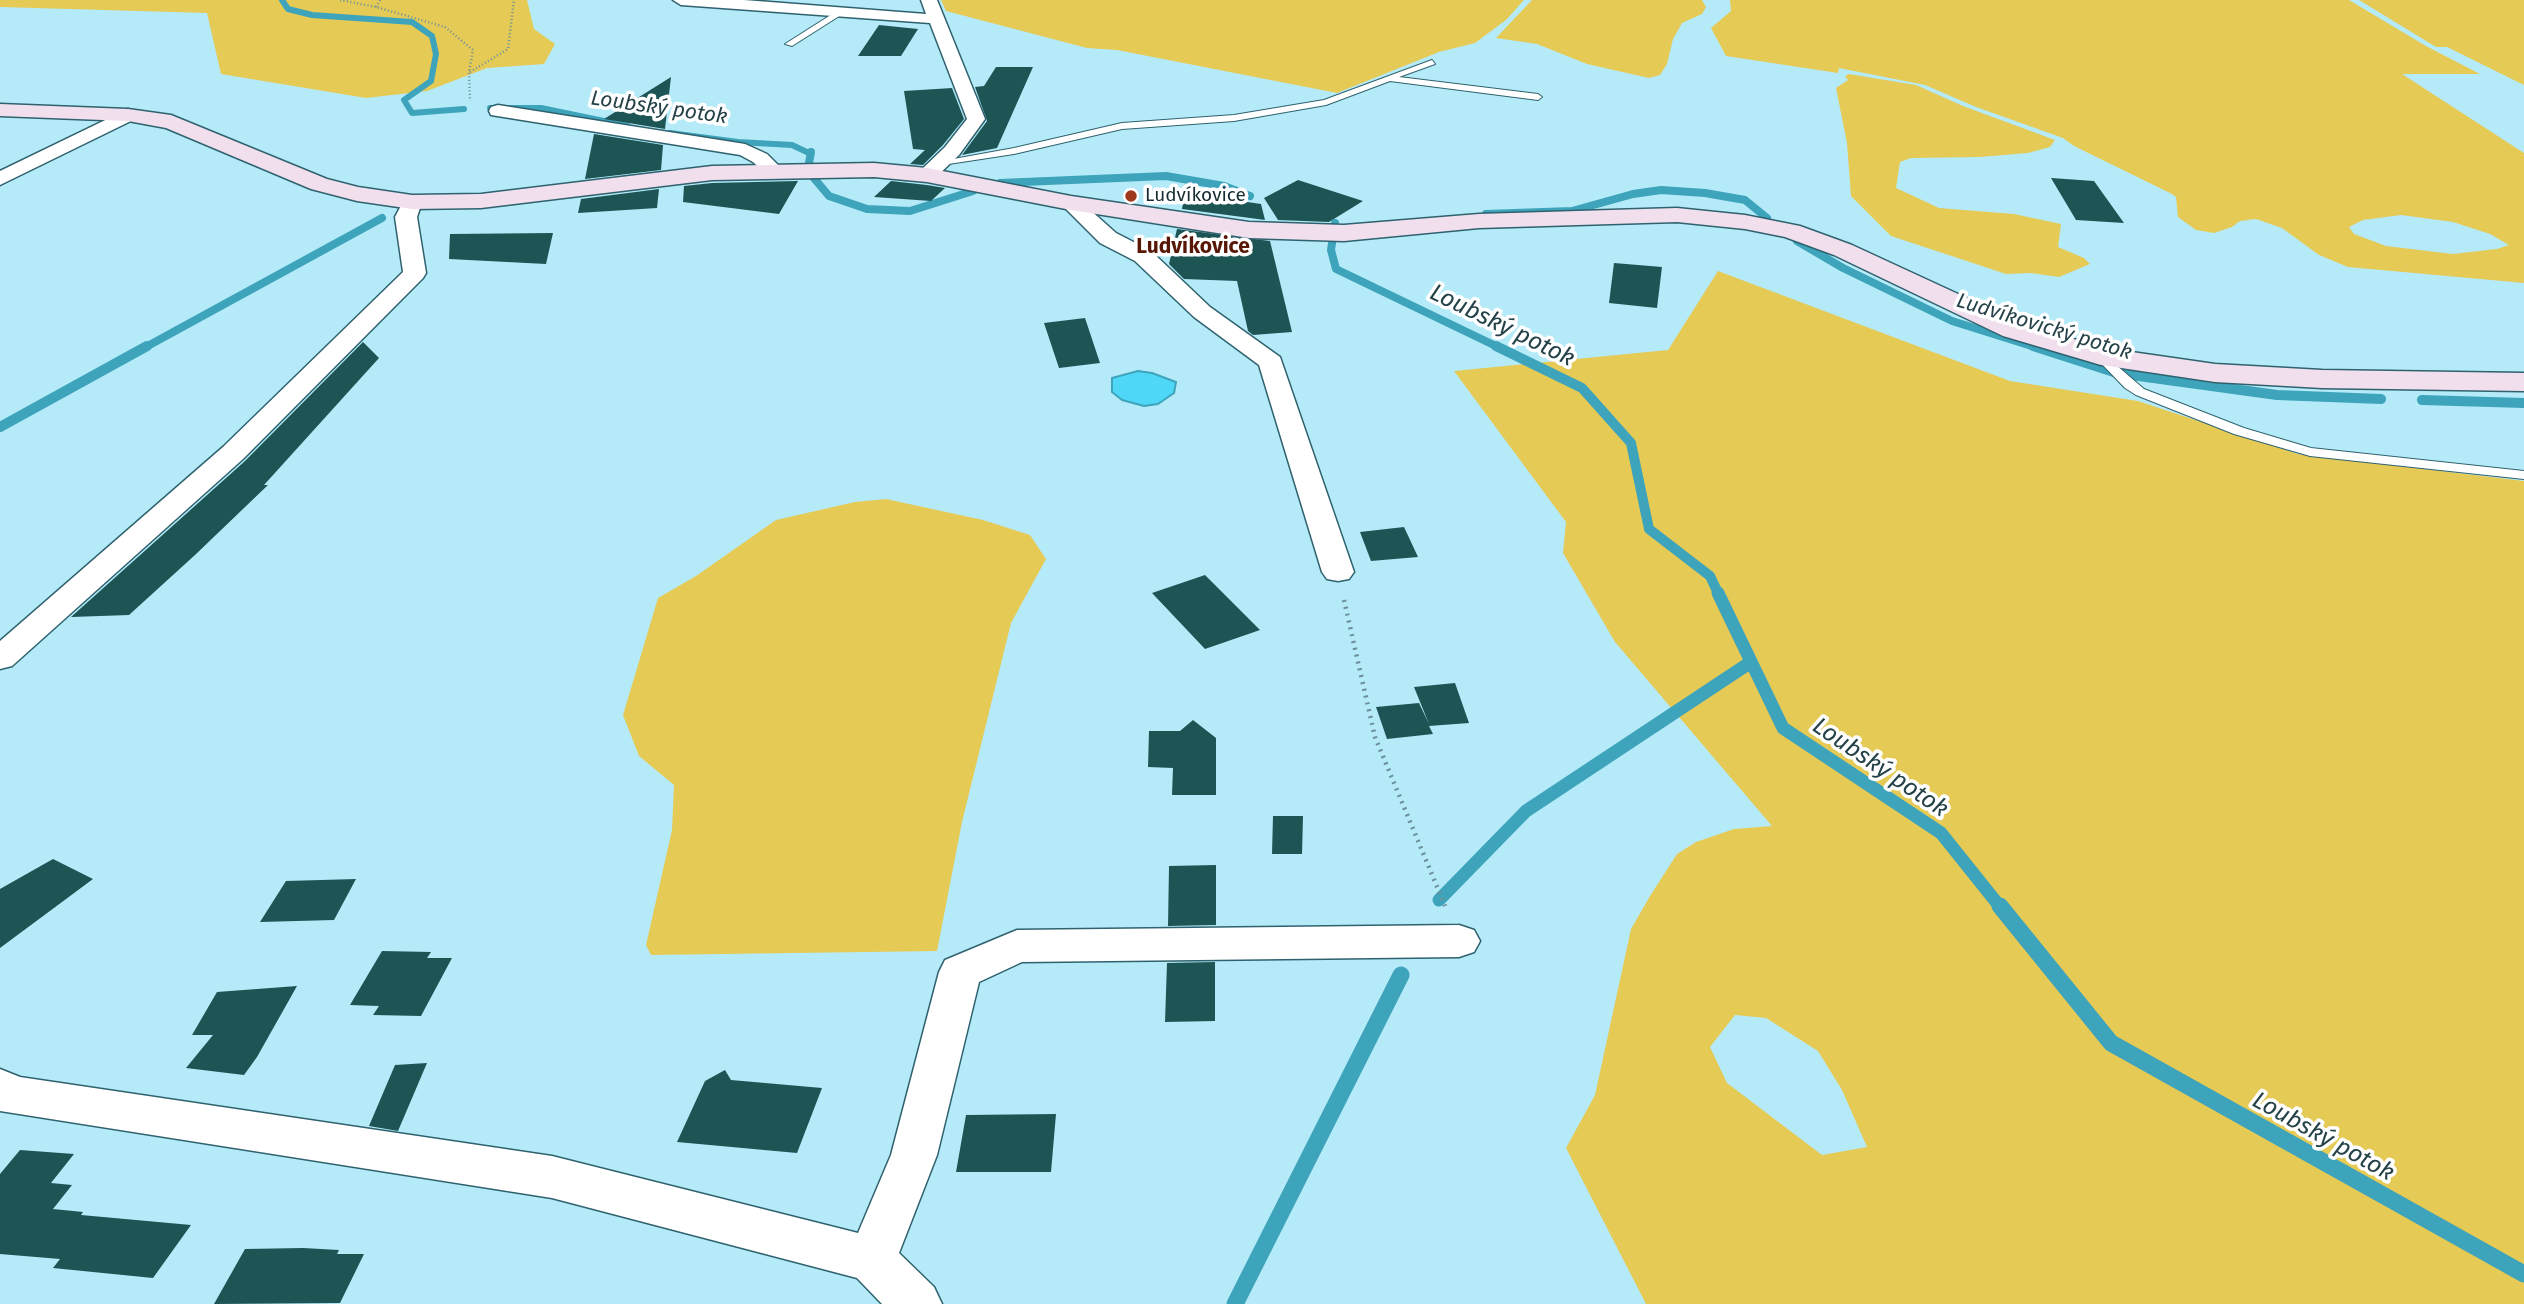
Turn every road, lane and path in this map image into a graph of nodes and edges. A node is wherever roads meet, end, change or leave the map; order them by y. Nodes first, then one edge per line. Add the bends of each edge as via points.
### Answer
1 (340, 0) edge
2 (380, 0) edge
3 (514, 0) edge
4 (681, 0) edge
5 (929, 0) edge
6 (376, 7) junction
7 (840, 12) junction
8 (935, 19) junction
9 (789, 44) dead end
10 (1432, 62) dead end
11 (469, 72) junction
12 (1389, 78) junction
13 (1538, 97) dead end
14 (0, 110) edge
15 (498, 111) joint
16 (128, 115) junction
17 (934, 169) junction
18 (774, 171) junction
19 (0, 179) edge
20 (412, 201) junction
21 (1072, 203) junction
22 (2106, 362) junction
23 (2524, 382) edge
24 (2524, 475) edge
25 (1338, 572) joint
26 (0, 659) edge
27 (1459, 940) joint
28 (3, 1097) edge
29 (872, 1259) junction
30 (916, 1304) edge

1 - 6 path
2 - 6 path
3 - 11 path via 508,49
4 - 7 street
5 - 8 street
6 - 11 path via 445,27 473,50
7 - 8 street
7 - 9 lane
8 - 17 street via 976,119
10 - 12 lane
11 - 15 path via 471,106
12 - 13 lane
12 - 17 lane via 1326,102 1222,119 1122,125
14 - 16 street
15 - 18 street via 745,150
16 - 19 street
16 - 20 street via 171,122 319,184
17 - 18 street
17 - 21 street
18 - 20 street via 712,173 481,201
20 - 26 street via 406,217 415,273 233,453
21 - 22 street via 1208,225 1333,233 1479,221 1677,215 1745,222 1843,250 2013,330
21 - 25 street via 1108,238 1143,256 1202,312 1270,362
22 - 23 street via 2322,379
22 - 24 lane via 2129,385 2174,407 2310,452
25 - 27 path via 1375,737
27 - 29 street via 1017,946 960,972 914,1155
28 - 29 street via 552,1177
29 - 30 street

